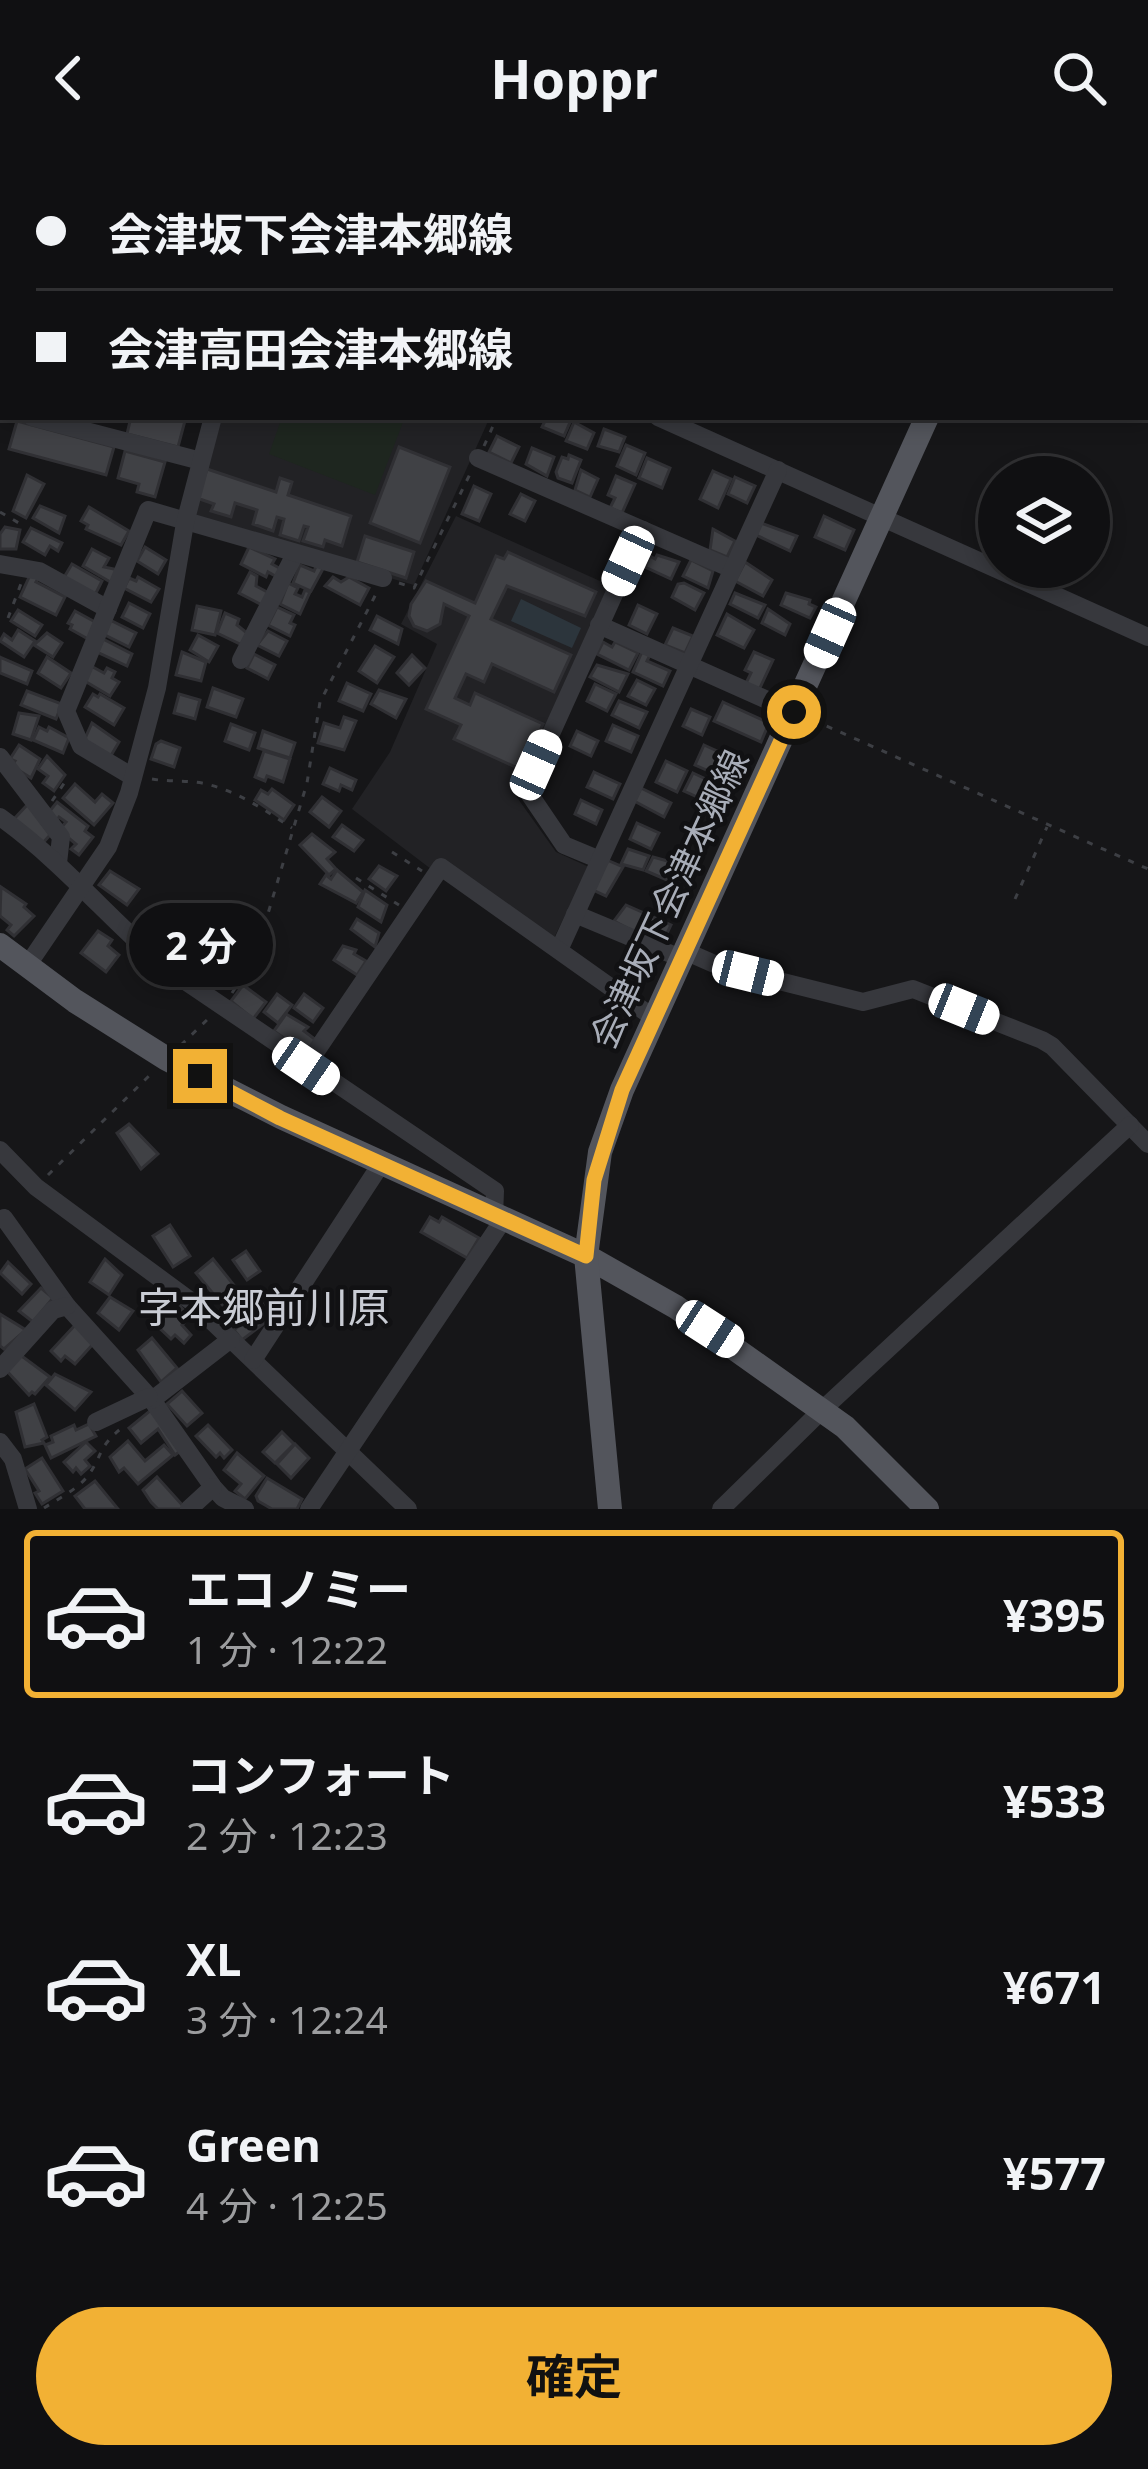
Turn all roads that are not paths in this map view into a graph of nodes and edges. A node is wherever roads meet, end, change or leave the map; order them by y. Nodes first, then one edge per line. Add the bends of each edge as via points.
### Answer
1 (44, 420) edge
2 (211, 420) edge
3 (665, 420) edge
4 (926, 420) edge
5 (478, 458) road end
6 (201, 461) junction
7 (778, 470) junction
8 (882, 516) junction
9 (185, 523) junction
10 (643, 530) junction
11 (295, 554) junction
12 (0, 564) edge
13 (733, 569) junction
14 (383, 578) road end
15 (108, 609) junction
16 (599, 625) junction
17 (1148, 637) edge
18 (241, 660) dead end
19 (689, 664) junction
20 (800, 714) junction
21 (0, 757) edge
22 (134, 776) junction
23 (0, 817) edge
24 (600, 860) junction
25 (58, 863) junction
26 (84, 888) junction
27 (575, 914) junction
28 (0, 945) edge
29 (559, 950) junction
30 (685, 956) junction
31 (27, 966) junction
32 (654, 1018) junction
33 (306, 1066) junction
34 (1130, 1125) junction
35 (1148, 1144) edge
36 (0, 1150) edge
37 (381, 1164) junction
38 (4, 1218) dead end
39 (498, 1218) junction
40 (586, 1256) junction
41 (67, 1306) junction
42 (231, 1339) junction
43 (254, 1360) junction
44 (0, 1370) edge
45 (152, 1400) junction
46 (822, 1410) junction
47 (96, 1422) dead end
48 (0, 1442) edge
49 (347, 1452) junction
50 (213, 1487) junction
51 (28, 1509) edge
52 (189, 1509) edge
53 (244, 1509) edge
54 (309, 1509) edge
55 (408, 1509) edge
56 (610, 1509) edge
57 (721, 1509) edge
58 (927, 1509) edge

1 - 6 street
2 - 6 street
3 - 7 street
4 - 8 main road, 会津坂下会津本郷線
5 - 10 street
6 - 9 street
7 - 8 street
7 - 13 street
8 - 17 street
8 - 20 main road, 会津坂下会津本郷線
9 - 11 street
9 - 15 street via 148,510
9 - 22 street via 158,688
10 - 13 street
10 - 16 street
11 - 14 street
11 - 18 street
12 - 15 street via 58,580
13 - 19 street
15 - 22 street via 67,711 81,746
16 - 19 street
16 - 24 street via 526,789 564,844
19 - 20 street
19 - 24 street
20 - 30 main road, 会津坂下会津本郷線
21 - 25 street via 61,837
22 - 26 street
23 - 25 street
24 - 27 street
25 - 26 street
26 - 31 street
26 - 33 street via 123,931
27 - 29 street
27 - 30 street
28 - 31 main road
29 - 32 street
29 - 33 street via 441,868
30 - 32 main road, 会津坂下会津本郷線
30 - 34 street via 863,1002 903,989 925,993 1052,1046
31 - 37 main road via 166,1059
32 - 40 main road, 会津坂下会津本郷線 via 600,1153
33 - 39 street via 495,1191
34 - 35 street
34 - 46 street
36 - 42 street
37 - 39 main road
37 - 43 street
38 - 41 street
39 - 40 main road
39 - 49 street
40 - 46 main road via 676,1307
40 - 56 main road, 会津坂下会津本郷線
41 - 44 street via 53,1310
41 - 45 street
42 - 43 street
42 - 45 street
43 - 49 street
45 - 47 street
45 - 50 street
46 - 57 street
46 - 58 main road
48 - 51 street
49 - 54 street
49 - 55 street
50 - 52 street
50 - 53 street

